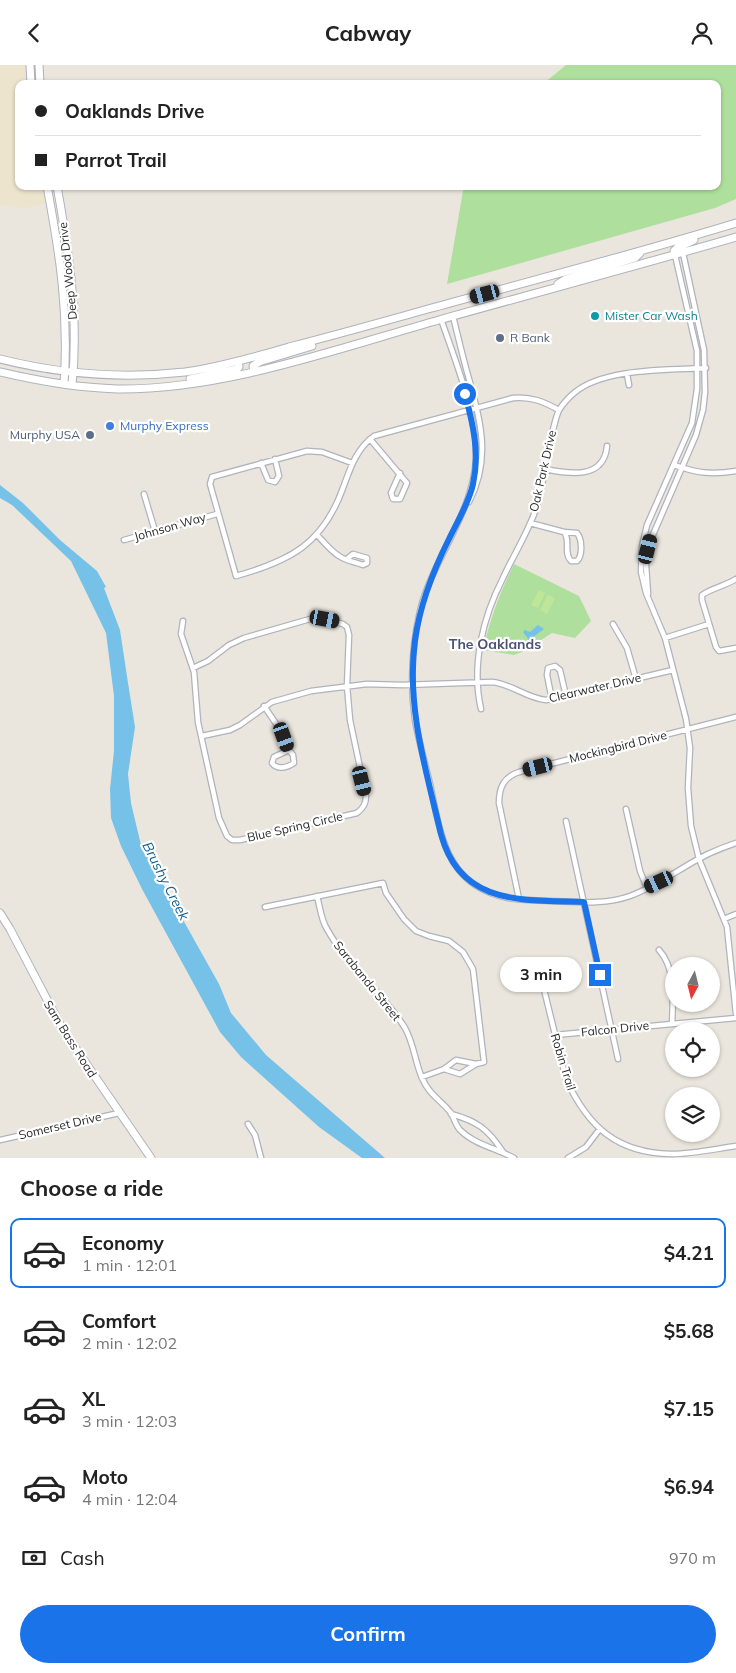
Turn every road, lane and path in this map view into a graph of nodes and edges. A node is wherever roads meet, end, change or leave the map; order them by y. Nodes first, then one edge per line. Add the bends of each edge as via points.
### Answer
1 (30, 65) edge
2 (39, 65) edge
3 (31, 80) edge
4 (40, 80) edge
5 (48, 190) edge
6 (58, 190) edge
7 (736, 223) edge
8 (736, 228) edge
9 (736, 237) edge
10 (640, 251) junction
11 (683, 253) junction
12 (675, 255) junction
13 (552, 289) junction
14 (449, 304) junction
15 (438, 307) junction
16 (453, 316) junction
17 (441, 319) junction
18 (329, 336) junction
19 (0, 359) edge
20 (238, 361) junction
21 (698, 368) junction
22 (706, 368) junction
23 (69, 371) junction
24 (254, 371) junction
25 (0, 372) edge
26 (627, 374) junction
27 (68, 385) junction
28 (629, 385) dead end
29 (174, 386) junction
30 (476, 408) junction
31 (469, 410) junction
32 (559, 410) junction
33 (370, 439) junction
34 (607, 446) dead end
35 (275, 459) junction
36 (261, 463) junction
37 (352, 463) junction
38 (674, 465) junction
39 (682, 468) junction
40 (545, 469) junction
41 (736, 471) edge
42 (400, 473) junction
43 (144, 494) dead end
44 (217, 514) junction
45 (457, 523) junction
46 (530, 523) junction
47 (155, 531) junction
48 (564, 532) junction
49 (317, 535) junction
50 (124, 539) dead end
51 (347, 559) dead end
52 (736, 579) edge
53 (650, 605) junction
54 (183, 621) dead end
55 (613, 624) dead end
56 (708, 625) junction
57 (665, 638) junction
58 (736, 648) edge
59 (193, 668) junction
60 (673, 670) junction
61 (636, 679) junction
62 (478, 683) junction
63 (412, 685) junction
64 (347, 686) junction
65 (566, 696) junction
66 (552, 699) junction
67 (264, 706) junction
68 (481, 709) dead end
69 (736, 717) edge
70 (687, 730) junction
71 (202, 736) junction
72 (289, 750) junction
73 (626, 809) dead end
74 (566, 821) dead end
75 (736, 843) edge
76 (699, 859) junction
77 (647, 888) junction
78 (317, 896) junction
79 (518, 899) junction
80 (584, 902) junction
81 (265, 907) dead end
82 (0, 913) edge
83 (736, 914) edge
84 (724, 919) junction
85 (659, 950) dead end
86 (538, 965) dead end
87 (736, 1016) edge
88 (672, 1022) edge
89 (688, 1022) edge
90 (665, 1025) edge
91 (612, 1029) junction
92 (554, 1035) junction
93 (618, 1059) dead end
94 (476, 1064) junction
95 (444, 1069) junction
96 (422, 1077) junction
97 (119, 1113) junction
98 (451, 1114) junction
99 (248, 1125) dead end
100 (599, 1129) junction
101 (0, 1140) edge
102 (736, 1147) edge
103 (504, 1153) junction
104 (152, 1158) edge
105 (261, 1158) edge
106 (514, 1158) edge
107 (568, 1158) edge

1 - 3 main road
2 - 4 main road
5 - 23 main road, Deep Wood Drive via 65,299
6 - 23 main road, Deep Wood Drive via 72,282 74,336
7 - 10 main road
8 - 12 main road via 684,244 675,250
9 - 11 main road
10 - 13 main road via 634,258 566,279
10 - 14 main road
11 - 12 main road
11 - 22 street
12 - 13 main road
12 - 21 street
13 - 16 main road
14 - 15 main road
14 - 16 main road
15 - 17 main road
15 - 18 main road
16 - 17 main road
16 - 30 street
17 - 24 main road
17 - 31 street
18 - 20 main road
18 - 24 main road via 323,342 255,364
19 - 23 main road
20 - 23 main road via 173,373
20 - 29 main road via 236,369 181,381
21 - 22 street, Oak Park Drive
21 - 26 street, Oak Park Drive
21 - 38 street via 692,423
22 - 39 street via 702,415
23 - 27 main road, Deep Wood Drive
24 - 29 main road
25 - 27 main road
26 - 28 street
26 - 32 street, Oak Park Drive via 588,384
27 - 29 main road via 116,389
30 - 31 street
30 - 32 street via 524,397
30 - 45 street via 483,440 483,459 474,492
31 - 33 street via 380,433
31 - 45 street via 476,441 474,476
32 - 40 street, Oak Park Drive
33 - 37 street
33 - 42 street
34 - 40 street via 604,461 589,471 570,474
35 - 36 street
35 - 36 street via 279,476 274,482 268,480
35 - 37 street via 315,451
36 - 44 street via 212,477 210,484
37 - 49 street via 333,512
38 - 39 street
38 - 53 street via 642,546 642,581
39 - 41 street via 708,474
39 - 53 street via 648,549 646,571
40 - 46 street, Oak Park Drive
42 - 42 street via 407,483 400,499 393,499 391,493
43 - 47 street
44 - 47 street, Johnson Way
44 - 49 street via 236,576 282,561
45 - 63 street via 436,565 421,607
46 - 48 street
46 - 62 street, Oak Park Drive via 490,607 478,657
47 - 50 street, Johnson Way
48 - 48 street via 568,557 577,561 581,556 580,537 577,533
49 - 51 street via 338,556
52 - 56 street via 702,595
53 - 57 street
54 - 59 street via 181,634
55 - 61 street via 627,648
56 - 57 street
56 - 58 street via 719,651
57 - 60 street
59 - 64 street, Blue Spring Circle via 244,638 310,619 325,619 341,622 349,631
59 - 71 street, Blue Spring Circle
60 - 61 street, Clearwater Drive
60 - 70 street
61 - 65 street, Clearwater Drive
62 - 63 street, Clearwater Drive
62 - 66 street, Clearwater Drive via 498,683 533,698
62 - 68 street, Oak Park Drive
63 - 64 street, Clearwater Drive
63 - 79 street via 416,721 447,851 456,868 476,886 498,896
64 - 67 street, Clearwater Drive via 278,699
64 - 71 street, Blue Spring Circle via 352,736 366,796 366,803 357,813 232,840 219,817
65 - 66 street, Clearwater Drive
65 - 66 street via 560,670 555,666 548,668 547,675
67 - 71 street, Clearwater Drive via 230,730
67 - 72 street
69 - 70 street, Mockingbird Drive
70 - 76 street via 690,748 689,808
70 - 79 street, Mockingbird Drive via 519,772 506,779 500,789 499,803
72 - 72 street via 274,757 272,763 275,767 294,763
73 - 77 street
74 - 80 street
75 - 76 street
76 - 77 street
76 - 84 street
77 - 80 street via 614,900
78 - 81 street
78 - 94 street via 383,883 386,893 416,931 449,941 463,952 473,969 482,1044 484,1062
78 - 96 street, Sarabanda Street via 326,928 405,1028
79 - 80 street
80 - 91 street
82 - 97 main road, Sam Bass Road via 62,1030
83 - 84 street
84 - 87 street via 729,935
85 - 88 street via 670,969
86 - 92 street, Robin Trail
87 - 89 street, Falcon Drive
90 - 91 street, Falcon Drive
91 - 92 street, Falcon Drive
91 - 93 street
92 - 100 street, Robin Trail via 574,1097
94 - 95 street via 460,1074
94 - 95 street via 459,1059
95 - 96 street
96 - 98 street, Sarabanda Street via 431,1094
97 - 101 street, Somerset Drive
97 - 104 main road, Sam Bass Road
98 - 103 street, Sarabanda Street via 468,1119 492,1135
98 - 103 street, Sarabanda Street via 459,1129 482,1145
99 - 105 street via 255,1135
100 - 102 street, Robin Trail via 620,1143 647,1151 672,1154
100 - 107 street via 586,1147
103 - 106 street, Sarabanda Street

